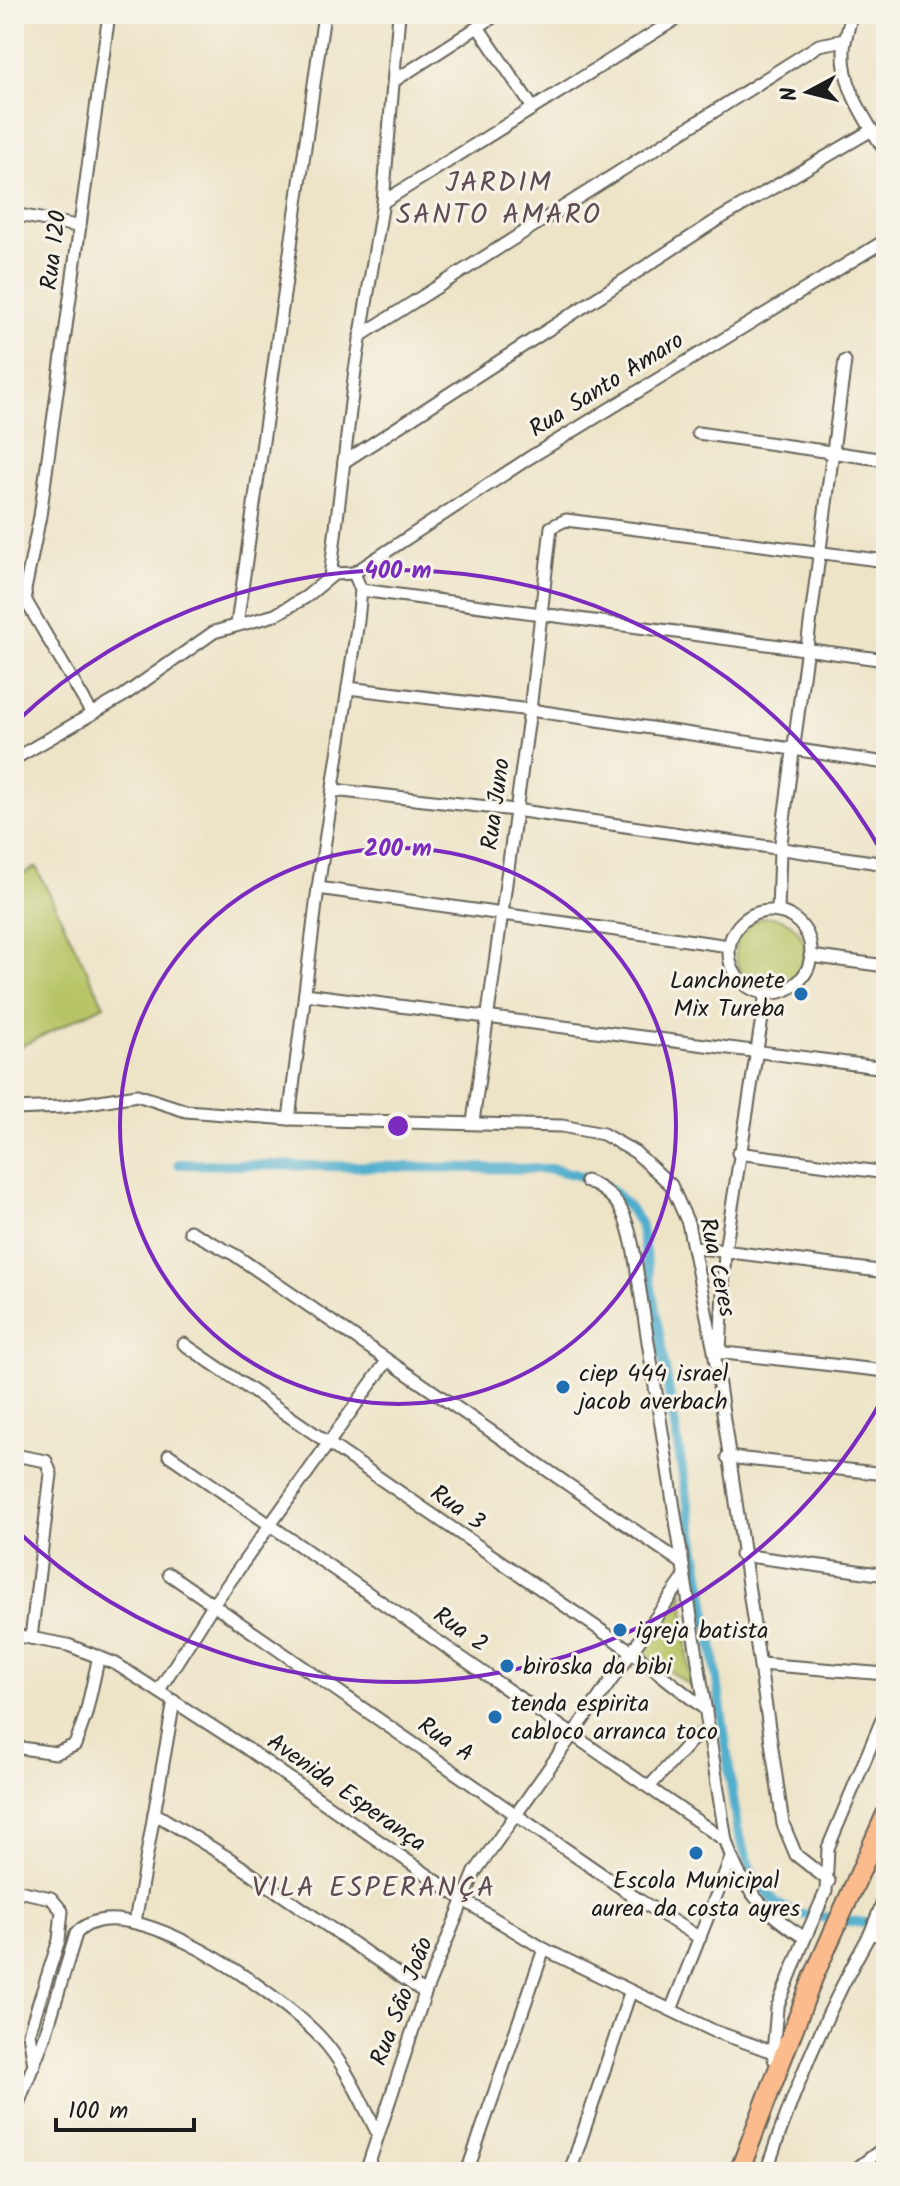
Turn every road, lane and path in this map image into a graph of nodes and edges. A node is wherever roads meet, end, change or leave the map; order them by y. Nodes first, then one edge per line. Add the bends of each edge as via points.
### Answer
1 (109, 14) edge
2 (324, 14) edge
3 (399, 14) edge
4 (498, 14) edge
5 (684, 14) edge
6 (851, 14) edge
7 (478, 27) junction
8 (845, 40) junction
9 (394, 81) junction
10 (533, 108) junction
11 (872, 130) junction
12 (886, 153) edge
13 (383, 202) junction
14 (14, 214) edge
15 (77, 226) junction
16 (886, 240) edge
17 (360, 336) junction
18 (845, 361) dead end
19 (698, 433) dead end
20 (835, 454) junction
21 (886, 460) edge
22 (344, 462) junction
23 (822, 551) junction
24 (886, 561) edge
25 (354, 573) junction
26 (330, 577) junction
27 (361, 590) junction
28 (26, 601) junction
29 (14, 608) edge
30 (540, 616) junction
31 (237, 624) junction
32 (809, 647) junction
33 (886, 660) edge
34 (348, 688) junction
35 (530, 710) junction
36 (91, 712) junction
37 (794, 750) junction
38 (14, 759) edge
39 (886, 763) edge
40 (333, 790) junction
41 (515, 810) junction
42 (780, 850) junction
43 (886, 864) edge
44 (318, 888) junction
45 (778, 912) junction
46 (501, 916) junction
47 (729, 946) junction
48 (810, 956) junction
49 (886, 966) edge
50 (766, 993) junction
51 (305, 994) junction
52 (485, 1017) junction
53 (755, 1052) junction
54 (886, 1068) edge
55 (14, 1109) edge
56 (289, 1119) junction
57 (473, 1122) junction
58 (738, 1153) junction
59 (886, 1173) edge
60 (586, 1181) dead end
61 (190, 1231) dead end
62 (693, 1247) junction
63 (725, 1251) junction
64 (886, 1272) edge
65 (184, 1344) dead end
66 (717, 1352) junction
67 (387, 1361) junction
68 (886, 1371) edge
69 (329, 1442) junction
70 (14, 1455) edge
71 (169, 1455) dead end
72 (727, 1457) junction
73 (886, 1474) edge
74 (270, 1524) junction
75 (741, 1555) junction
76 (682, 1563) junction
77 (169, 1574) dead end
78 (886, 1575) edge
79 (684, 1578) junction
80 (213, 1605) junction
81 (14, 1635) edge
82 (31, 1638) junction
83 (631, 1651) junction
84 (99, 1656) junction
85 (760, 1664) junction
86 (886, 1674) edge
87 (159, 1690) junction
88 (174, 1701) junction
89 (706, 1710) junction
90 (886, 1710) edge
91 (709, 1728) junction
92 (574, 1737) junction
93 (14, 1747) edge
94 (649, 1787) junction
95 (154, 1813) junction
96 (515, 1813) junction
97 (886, 1814) edge
98 (726, 1841) junction
99 (731, 1858) junction
100 (827, 1886) junction
101 (14, 1890) edge
102 (462, 1899) junction
103 (884, 1900) edge
104 (135, 1922) junction
105 (871, 1931) junction
106 (886, 1936) edge
107 (700, 1938) junction
108 (805, 1938) junction
109 (544, 1949) junction
110 (425, 1993) junction
111 (630, 1993) junction
112 (671, 2010) junction
113 (775, 2062) junction
114 (34, 2065) junction
115 (14, 2114) edge
116 (377, 2132) junction
117 (886, 2146) edge
118 (366, 2172) edge
119 (467, 2172) edge
120 (570, 2172) edge
121 (739, 2172) edge
122 (766, 2172) edge
123 (852, 2172) edge

1 - 15 street, Rua 120
2 - 31 street
3 - 9 street
4 - 7 street
5 - 10 street
6 - 8 street
7 - 9 street
7 - 10 street
8 - 11 street via 851,88
8 - 17 street via 819,45
9 - 13 street
10 - 13 street
11 - 12 street
11 - 22 street via 714,222
13 - 17 street
14 - 15 street
15 - 28 street, Rua 120
16 - 25 street, Rua Santo Amaro via 529,458
17 - 22 street
18 - 20 street
19 - 20 street
20 - 21 street
20 - 23 street
22 - 26 street
23 - 24 street
23 - 30 street, Rua Juno via 560,520 551,527
23 - 32 street
25 - 26 street
25 - 27 street
26 - 31 street via 283,611
27 - 30 street
27 - 34 street
28 - 29 street
28 - 36 street
30 - 32 street
30 - 35 street, Rua Juno
31 - 36 street via 206,636 123,696
32 - 33 street
32 - 37 street
34 - 35 street
34 - 40 street
35 - 37 street
35 - 41 street, Rua Juno
36 - 38 street
37 - 39 street
37 - 42 street
40 - 41 street
40 - 44 street
41 - 42 street
41 - 46 street, Rua Juno
42 - 43 street
42 - 45 street
44 - 46 street
44 - 51 street
45 - 47 street via 759,912 743,920
45 - 48 street via 802,928
46 - 47 street
46 - 52 street, Rua Juno
47 - 50 street via 740,980
48 - 49 street
48 - 50 street via 796,984
50 - 53 street
51 - 52 street
51 - 56 street
52 - 53 street
52 - 57 street, Rua Juno
53 - 54 street
53 - 58 street
55 - 56 street, Rua Ceres via 131,1095 186,1111
56 - 57 street, Rua Ceres
57 - 62 street, Rua Ceres via 562,1126 612,1139 671,1185
58 - 59 street
58 - 63 street
60 - 76 street via 609,1192 627,1219
61 - 67 street via 235,1255
62 - 63 street
62 - 66 street, Rua Ceres
63 - 64 street
63 - 66 street
65 - 69 street, Rua 3
66 - 68 street
66 - 72 street, Rua Ceres
67 - 69 street
67 - 76 street
69 - 74 street
69 - 83 street, Rua 3
70 - 82 street via 46,1461 51,1474
71 - 74 street, Rua 2
72 - 73 street
72 - 75 street, Rua Ceres
74 - 80 street
74 - 92 street, Rua 2
75 - 78 street
75 - 85 street, Rua Ceres
76 - 79 street
77 - 80 street, Rua A
79 - 83 street, Rua São João
79 - 89 street
80 - 87 street
80 - 96 street, Rua A
81 - 82 street, Avenida Esperança
82 - 84 street, Avenida Esperança
83 - 89 street, Rua 3
83 - 92 street, Rua São João
84 - 87 street, Avenida Esperança
84 - 93 street via 75,1745 56,1753
85 - 86 street
85 - 100 street, Rua Ceres via 789,1845
87 - 88 street, Avenida Esperança
88 - 95 street
88 - 102 street, Avenida Esperança
89 - 91 street
90 - 100 street via 828,1848
91 - 94 street
91 - 98 street
92 - 94 street, Rua 2
92 - 96 street, Rua São João
94 - 98 street, Rua 2
95 - 104 street
95 - 110 street
96 - 102 street, Rua São João
96 - 107 street, Rua A
97 - 113 highway
98 - 99 street
99 - 107 street
99 - 108 street via 757,1903
100 - 108 street
101 - 114 street via 51,1898 62,1911 59,1940 29,2033
102 - 109 street, Avenida Esperança
102 - 110 street, Rua São João
103 - 105 street
104 - 114 street via 96,1922 76,1934
104 - 116 street via 191,1944 303,2020 341,2064
105 - 106 street
105 - 122 street via 810,2050
107 - 112 street
108 - 113 street via 777,2008
109 - 111 street, Avenida Esperança
109 - 119 street
110 - 116 street, Rua São João
111 - 112 street, Avenida Esperança
111 - 120 street
112 - 113 street, Avenida Esperança
113 - 121 highway
114 - 115 street
116 - 118 street, Rua São João
117 - 123 street

